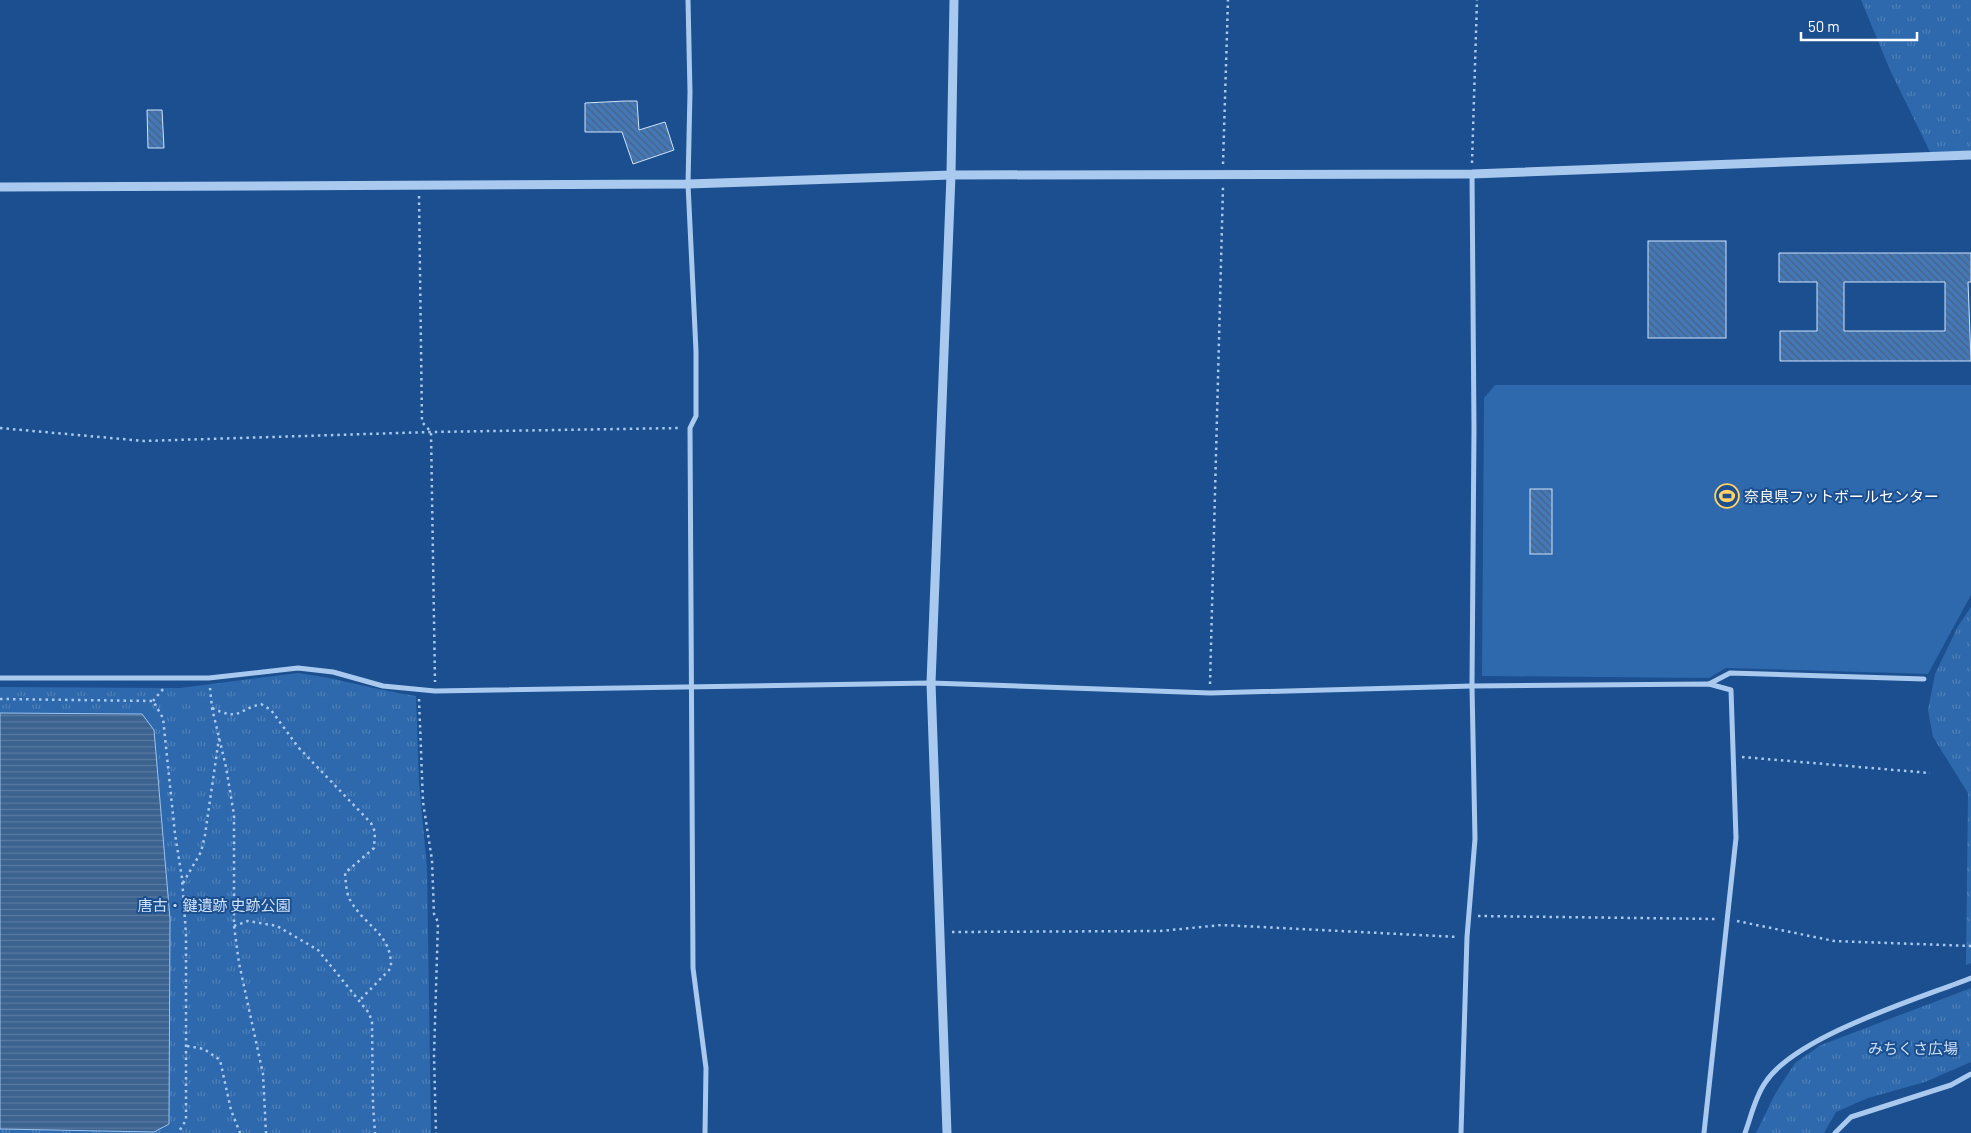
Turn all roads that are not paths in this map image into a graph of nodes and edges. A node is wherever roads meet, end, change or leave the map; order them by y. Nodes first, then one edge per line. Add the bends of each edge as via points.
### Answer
1 (688, 0) edge
2 (954, 0) edge
3 (1971, 155) edge
4 (1472, 174) junction
5 (951, 175) junction
6 (688, 184) junction
7 (0, 187) edge
8 (0, 678) edge
9 (1924, 679) dead end
10 (931, 683) junction
11 (1709, 684) junction
12 (691, 686) junction
13 (1472, 686) junction
14 (1971, 978) edge
15 (1971, 1074) edge
16 (705, 1133) edge
17 (947, 1133) edge
18 (1461, 1133) edge
19 (1704, 1133) edge
20 (1745, 1133) edge
21 (1835, 1133) edge

1 - 6 street
2 - 5 street
3 - 4 street
4 - 5 street
4 - 13 street
5 - 6 street
5 - 10 street
6 - 7 street
6 - 12 street via 696,351 696,416 690,428
8 - 12 street via 209,678 298,668 333,672 384,686 435,692
9 - 11 street via 1730,673
10 - 12 street
10 - 13 street via 1210,693
10 - 17 street
11 - 13 street
11 - 19 street via 1731,690 1736,838
12 - 16 street via 693,968 706,1068
13 - 18 street via 1475,839 1467,937
14 - 20 street via 1820,1038 1792,1056 1765,1083
15 - 21 street via 1951,1085 1851,1117

